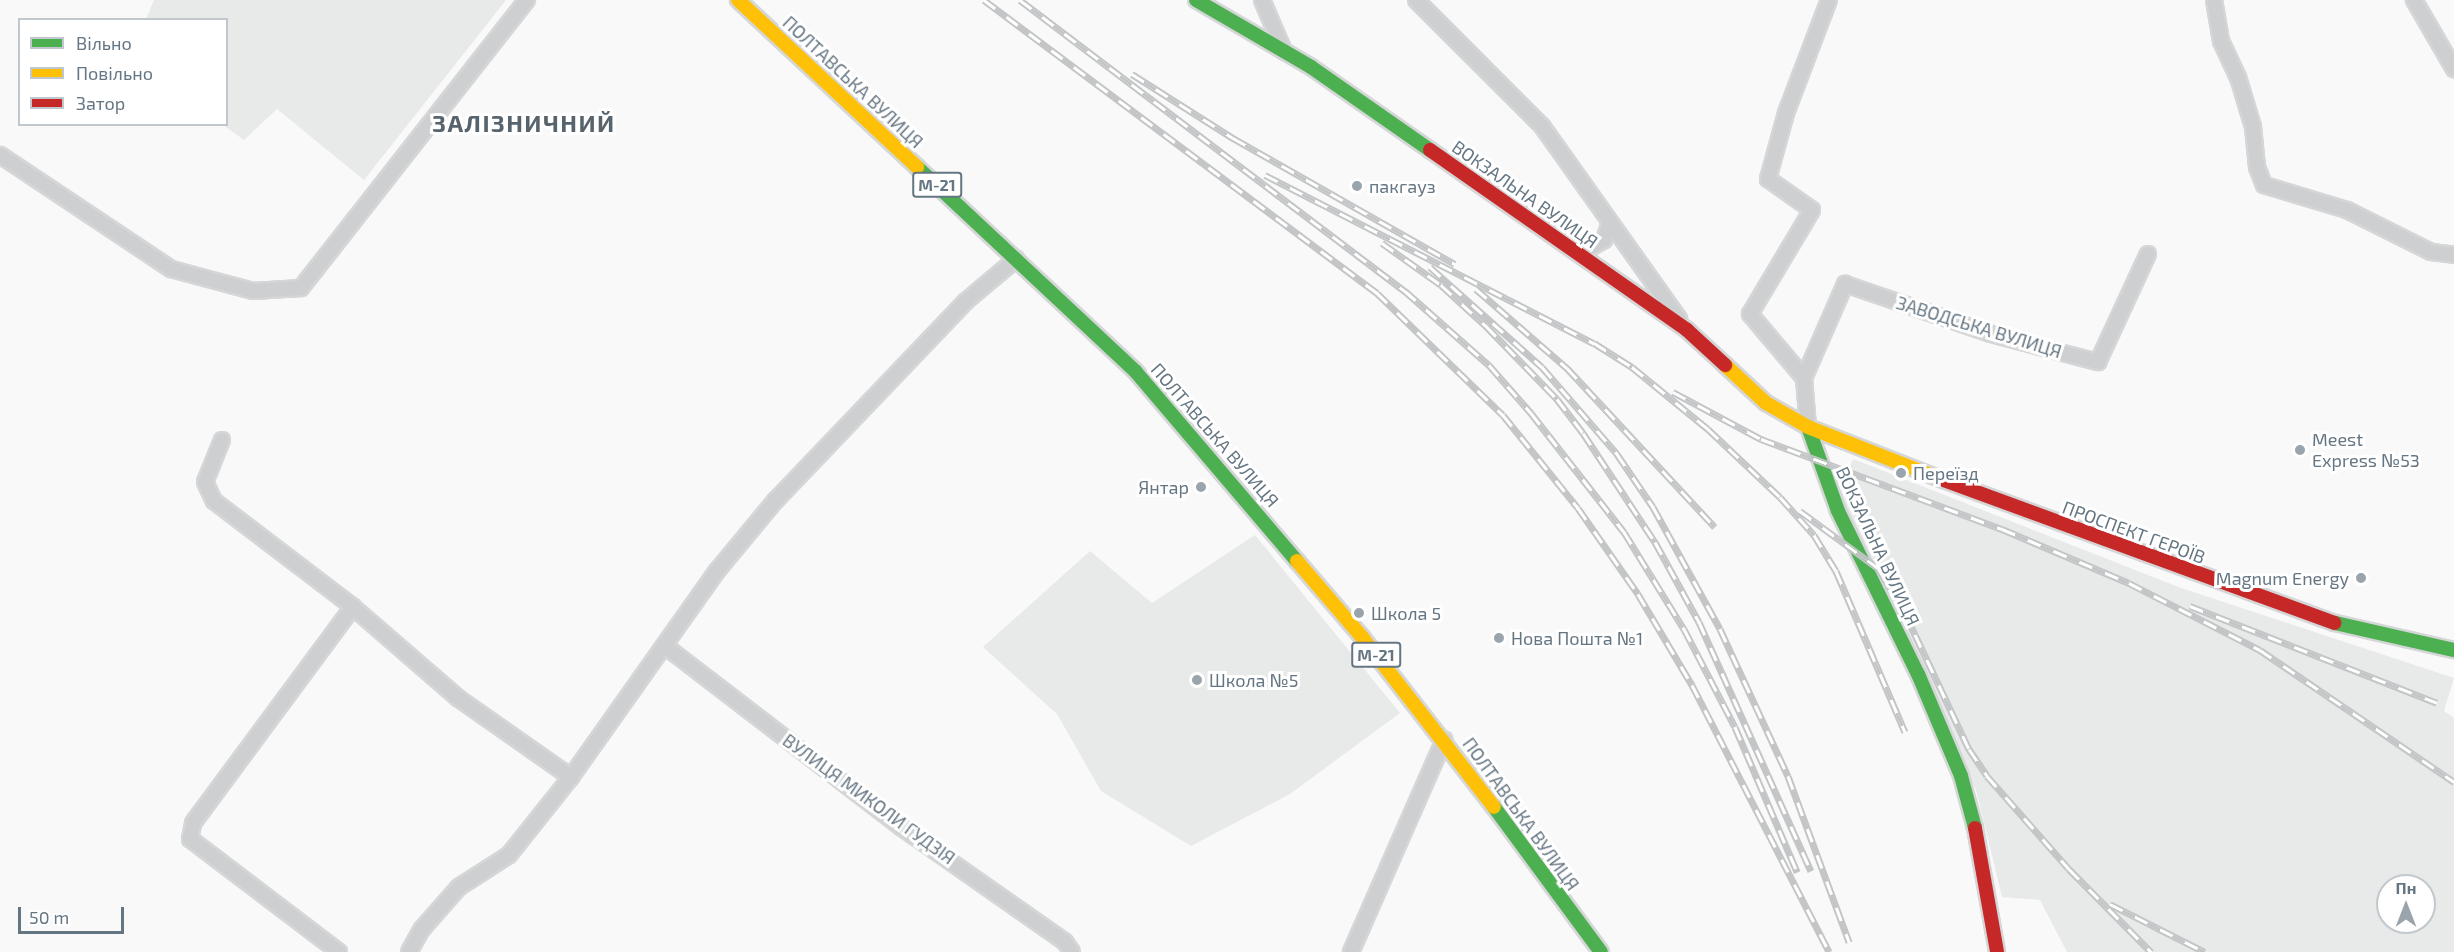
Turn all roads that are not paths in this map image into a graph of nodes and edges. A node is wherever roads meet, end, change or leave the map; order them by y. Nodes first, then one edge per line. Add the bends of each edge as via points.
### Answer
1 (528, 0) edge
2 (738, 0) edge
3 (1196, 0) edge
4 (1262, 0) edge
5 (1416, 0) edge
6 (1829, 0) edge
7 (2214, 0) edge
8 (2414, 0) edge
9 (1284, 51) junction
10 (2454, 69) edge
11 (0, 155) edge
12 (1610, 223) junction
13 (1579, 254) junction
14 (2148, 254) dead end
15 (2454, 255) edge
16 (1016, 259) junction
17 (1687, 330) junction
18 (1804, 378) junction
19 (1808, 427) junction
20 (222, 440) dead end
21 (353, 607) junction
22 (665, 646) junction
23 (2454, 650) edge
24 (1444, 740) junction
25 (571, 777) junction
26 (339, 952) edge
27 (409, 952) edge
28 (1072, 952) edge
29 (1351, 952) edge
30 (1601, 952) edge
31 (1997, 952) edge

1 - 11 street via 301,288 253,291 171,269
2 - 16 main road, ПОЛТАВСЬКА ВУЛИЦЯ / М-21
3 - 9 main road, ВОКЗАЛЬНА ВУЛИЦЯ
4 - 9 street
5 - 12 street via 1542,126
6 - 18 street via 1786,113 1768,179 1812,210 1750,314
7 - 15 street via 2221,41 2238,77 2253,127 2257,166 2264,185 2347,210 2431,252
8 - 10 street
9 - 13 main road, ВОКЗАЛЬНА ВУЛИЦЯ
12 - 13 street via 1604,240
12 - 17 street
13 - 17 main road, ВОКЗАЛЬНА ВУЛИЦЯ
14 - 18 street, ЗАВОДСЬКА ВУЛИЦЯ via 2097,362 1991,334 1845,284
16 - 22 street via 965,302 775,501 717,571
16 - 24 main road, ПОЛТАВСЬКА ВУЛИЦЯ / М-21 via 1136,372 1269,523
17 - 19 main road, ВОКЗАЛЬНА ВУЛИЦЯ via 1766,403
18 - 19 street
19 - 23 main road, ПРОСПЕКТ ГЕРОЇВ via 1992,499 2327,621
19 - 31 main road, ВОКЗАЛЬНА ВУЛИЦЯ via 1838,511 1918,674 1961,776 1978,838
20 - 21 street via 205,482 214,501
21 - 25 street via 458,698
21 - 26 street via 193,823 190,839
22 - 25 street
22 - 28 street, ВУЛИЦЯ МИКОЛИ ГУДЗІЯ via 901,826 1065,942
24 - 29 street
24 - 30 main road, ПОЛТАВСЬКА ВУЛИЦЯ / М-21
25 - 27 street via 509,855 459,887 422,929

